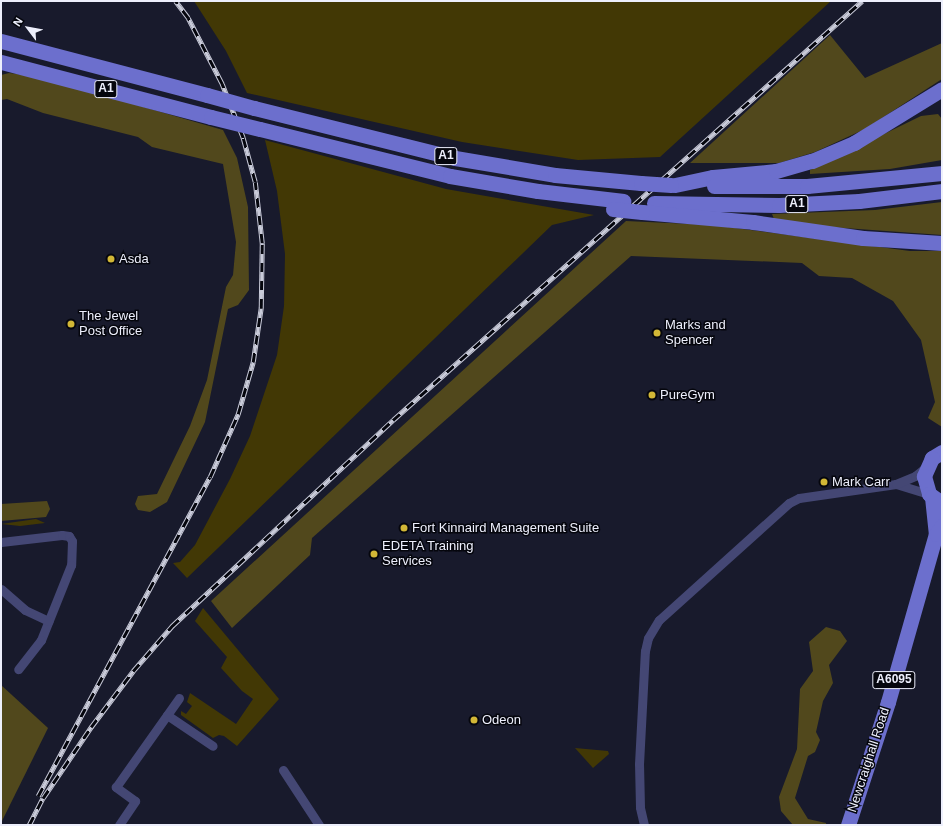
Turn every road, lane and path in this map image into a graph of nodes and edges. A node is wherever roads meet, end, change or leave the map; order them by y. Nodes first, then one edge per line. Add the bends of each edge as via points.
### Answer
1 (1, 41) edge
2 (1, 62) edge
3 (942, 89) edge
4 (942, 173) edge
5 (673, 185) junction
6 (942, 191) edge
7 (646, 207) junction
8 (942, 243) edge
9 (942, 452) edge
10 (926, 467) junction
11 (896, 484) junction
12 (934, 498) edge
13 (939, 530) edge
14 (1, 542) edge
15 (1, 589) edge
16 (49, 621) junction
17 (18, 669) dead end
18 (179, 698) dead end
19 (167, 715) junction
20 (213, 746) dead end
21 (283, 770) dead end
22 (119, 825) edge
23 (320, 825) edge
24 (644, 825) edge
25 (848, 825) edge

1 - 5 main road, A1, bridge via 455,158 555,175
2 - 7 main road, A1, bridge via 387,162 507,186 618,205
3 - 5 main road via 854,143 812,162 776,171 713,177
4 - 5 main road, A1 via 807,186
6 - 7 main road, A1 via 779,205
7 - 8 main road via 870,238
9 - 10 main road via 932,458
10 - 11 street via 915,476
10 - 12 main road, Newcraighall Road / A6095 via 924,476
11 - 12 street
11 - 24 street via 799,498 789,503 658,620 648,638 645,651 640,764 640,807
12 - 13 main road, Newcraighall Road / A6095
13 - 25 main road, Newcraighall Road / A6095
14 - 16 street via 68,536 72,541 71,565
15 - 16 street via 25,610
16 - 17 street via 36,648
18 - 19 street
19 - 20 street
19 - 22 street via 116,787 135,801
21 - 23 street

